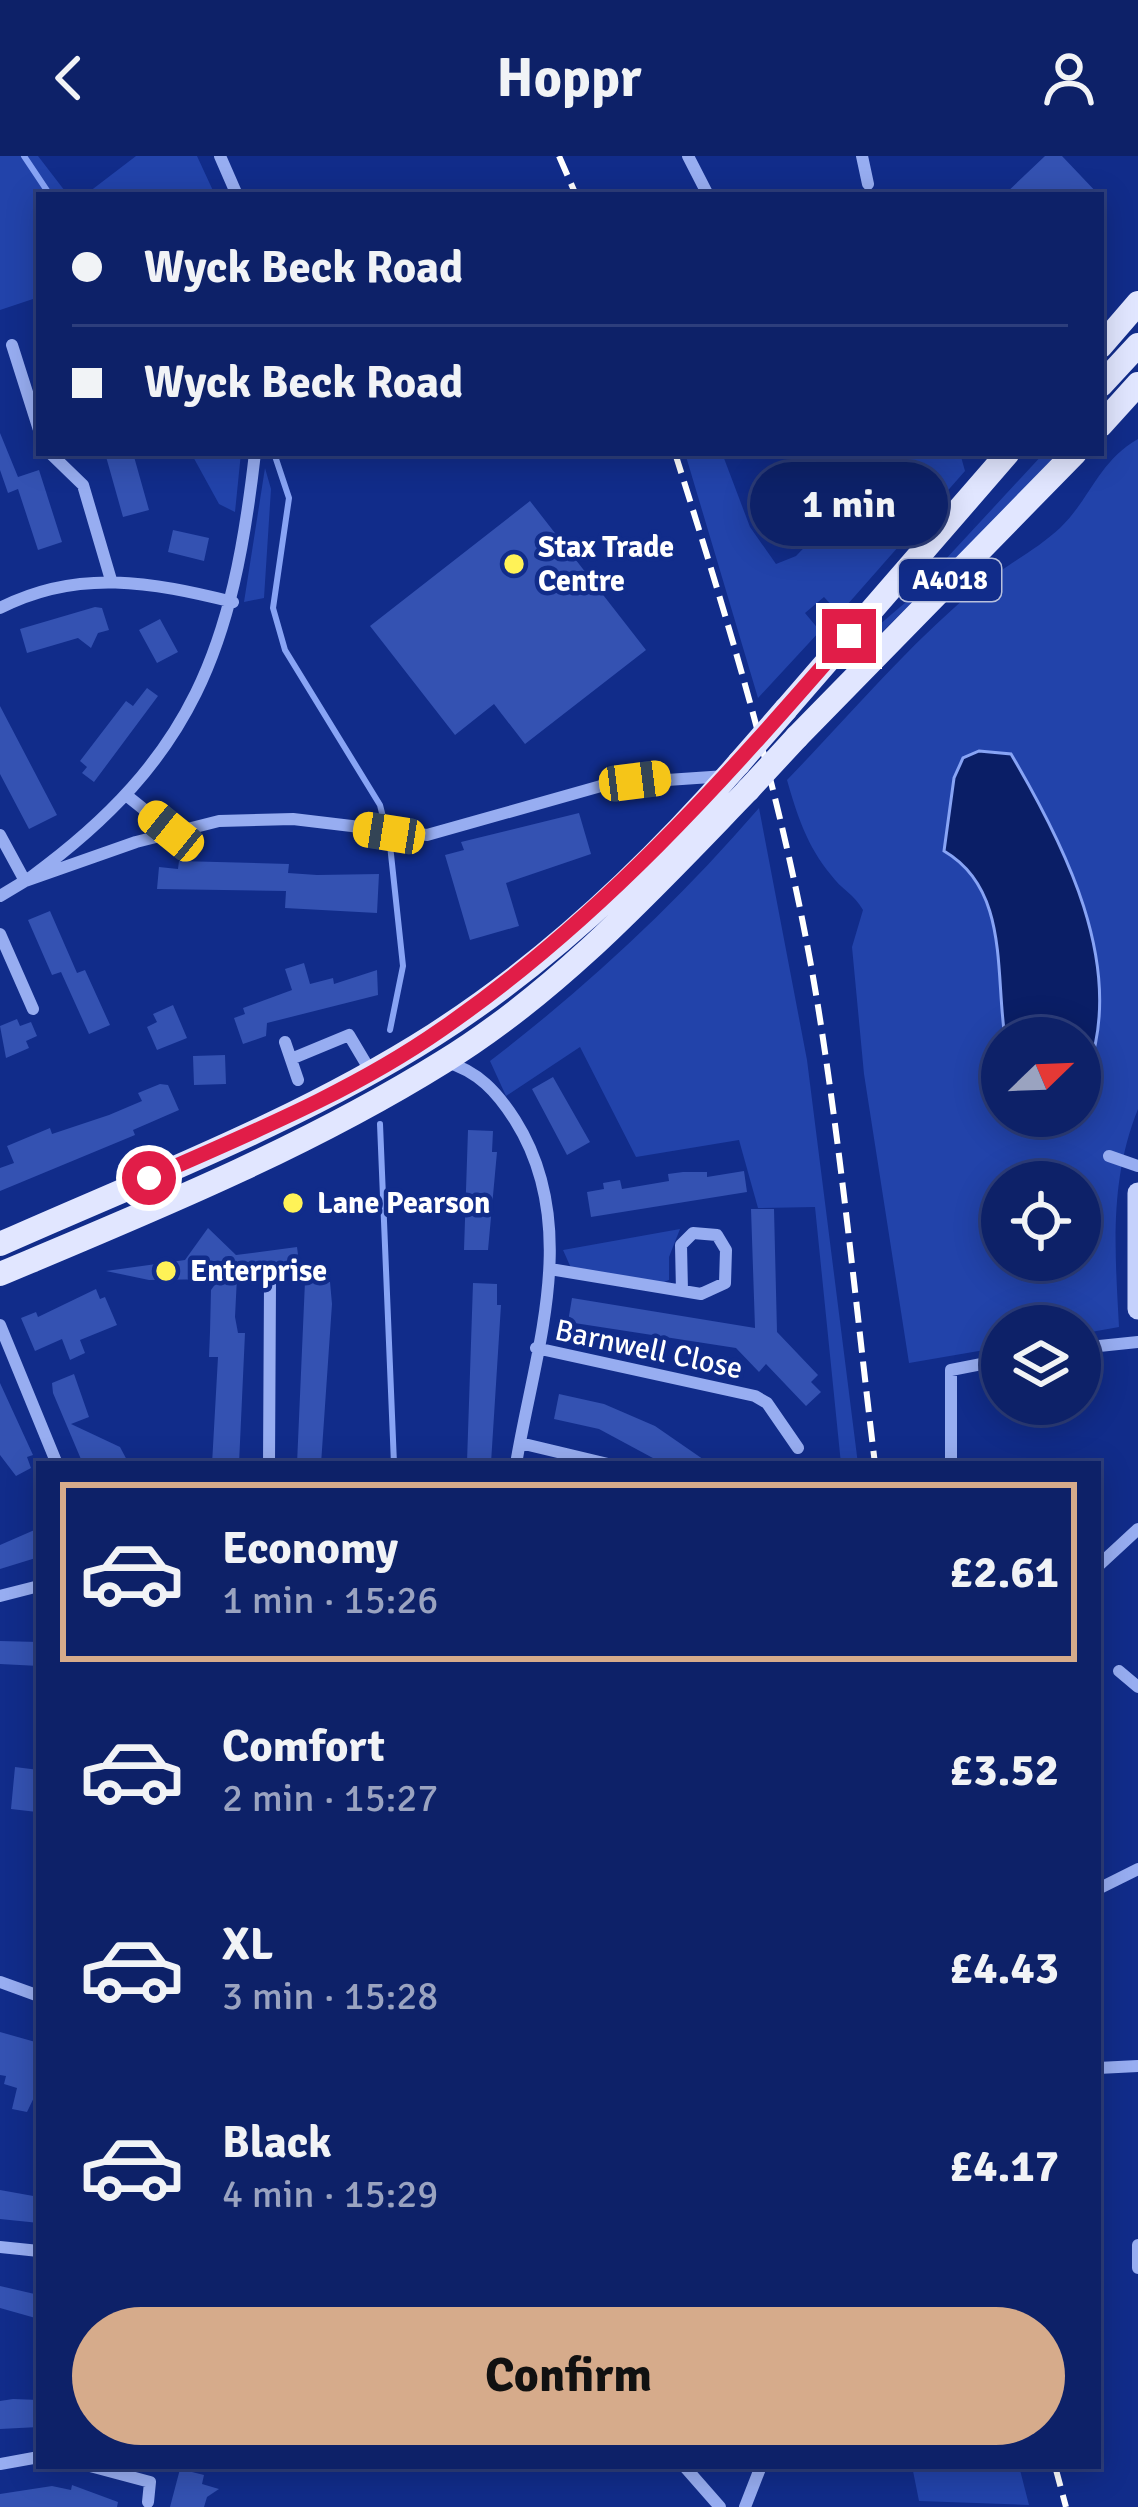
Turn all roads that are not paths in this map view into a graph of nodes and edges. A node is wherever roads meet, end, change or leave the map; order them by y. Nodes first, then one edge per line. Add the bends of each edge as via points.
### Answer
1 (220, 156) edge
2 (688, 156) edge
3 (862, 156) edge
4 (868, 184) dead end
5 (236, 192) edge
6 (706, 192) edge
7 (1136, 310) edge
8 (1104, 343) edge
9 (12, 345) dead end
10 (1138, 345) edge
11 (1104, 382) edge
12 (1138, 384) edge
13 (1138, 409) edge
14 (36, 421) edge
15 (1105, 421) edge
16 (53, 456) edge
17 (1072, 456) edge
18 (254, 458) edge
19 (1007, 458) edge
20 (111, 580) junction
21 (233, 602) junction
22 (0, 608) edge
23 (738, 776) junction
24 (126, 795) junction
25 (171, 831) junction
26 (0, 835) edge
27 (25, 881) junction
28 (0, 896) edge
29 (0, 934) edge
30 (33, 1010) dead end
31 (285, 1042) dead end
32 (291, 1059) junction
33 (445, 1061) junction
34 (371, 1072) junction
35 (298, 1080) dead end
36 (1109, 1156) dead end
37 (1138, 1166) edge
38 (1138, 1193) edge
39 (0, 1244) edge
40 (550, 1269) junction
41 (0, 1274) edge
42 (270, 1283) dead end
43 (682, 1291) junction
44 (1138, 1310) edge
45 (0, 1324) edge
46 (1138, 1342) edge
47 (1101, 1346) edge
48 (536, 1348) junction
49 (981, 1364) edge
50 (520, 1443) junction
51 (798, 1448) dead end
52 (56, 1461) edge
53 (269, 1461) edge
54 (517, 1461) edge
55 (595, 1461) edge
56 (951, 1461) edge
57 (1138, 1528) edge
58 (1101, 1563) edge
59 (36, 1587) edge
60 (0, 1596) edge
61 (1119, 1671) dead end
62 (1138, 1687) edge
63 (1138, 1869) edge
64 (1101, 1888) edge
65 (0, 1982) edge
66 (36, 1995) edge
67 (1138, 2066) edge
68 (1101, 2068) edge
69 (1138, 2245) edge
70 (0, 2247) edge
71 (36, 2251) edge
72 (1138, 2268) edge
73 (36, 2458) edge
74 (0, 2464) edge
75 (101, 2469) edge
76 (687, 2469) edge
77 (760, 2469) edge
78 (148, 2502) dead end
79 (721, 2507) edge
80 (745, 2507) edge

1 - 5 street
2 - 6 street
3 - 4 street
7 - 8 main road
9 - 14 street
10 - 11 main road
12 - 15 main road
13 - 15 main road
16 - 20 street via 83,485
17 - 23 main road, A4018, bridge via 797,737
18 - 21 street
19 - 23 main road, A4018, bridge
20 - 21 street
20 - 22 street via 63,585
21 - 24 street via 206,678
23 - 25 street via 608,784 427,835 293,819
23 - 33 main road, A4018 via 606,935
23 - 34 main road, A4018 via 558,943
24 - 25 street
24 - 27 street
25 - 27 street
26 - 27 street
27 - 28 street
29 - 30 street via 16,989
31 - 32 street
32 - 34 street via 349,1035
32 - 35 street
33 - 40 street via 487,1085 542,1173
33 - 41 main road, A4018 via 322,1129
34 - 39 main road, A4018
36 - 37 street
38 - 44 street
40 - 43 street
40 - 48 street
42 - 53 street
43 - 43 street via 681,1245 693,1233 717,1235 726,1250 724,1283 701,1294
45 - 52 street
46 - 47 street
48 - 50 street
48 - 51 street, Barnwell Close via 755,1396
49 - 56 street via 952,1370
50 - 54 street
50 - 55 street
57 - 58 street
59 - 60 street
61 - 62 street
63 - 64 street
65 - 66 street
67 - 68 street
69 - 72 street
70 - 71 street
73 - 74 street
75 - 78 street via 150,2482
76 - 79 street
77 - 80 street

